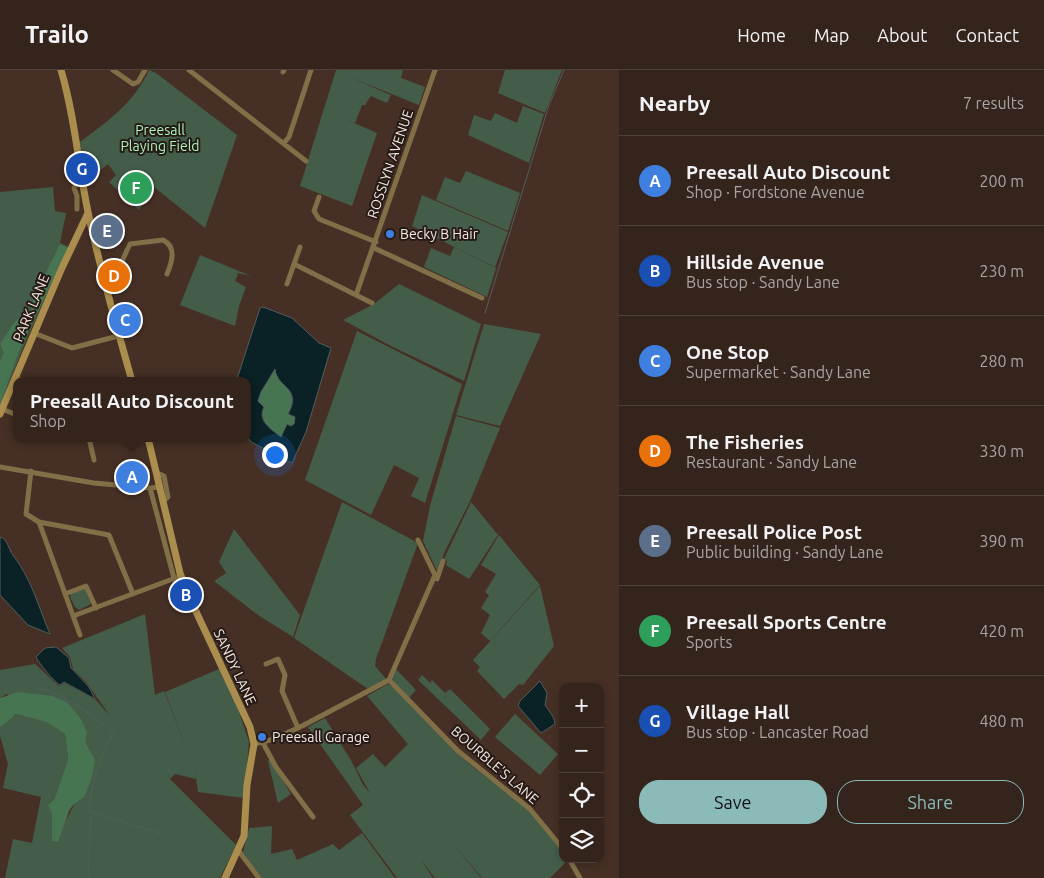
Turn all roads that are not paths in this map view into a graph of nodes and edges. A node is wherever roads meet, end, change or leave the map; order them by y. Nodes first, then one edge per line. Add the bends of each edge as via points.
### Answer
1 (61, 70) edge
2 (113, 70) edge
3 (145, 70) edge
4 (189, 70) edge
5 (311, 70) edge
6 (434, 70) edge
7 (284, 143) junction
8 (306, 161) dead end
9 (82, 183) junction
10 (319, 197) dead end
11 (77, 209) dead end
12 (88, 213) junction
13 (79, 230) junction
14 (93, 230) junction
15 (375, 245) junction
16 (300, 247) dead end
17 (294, 264) junction
18 (102, 266) junction
19 (167, 274) dead end
20 (287, 284) dead end
21 (356, 295) junction
22 (482, 298) dead end
23 (372, 303) dead end
24 (34, 333) junction
25 (118, 336) junction
26 (15, 377) edge
27 (131, 377) edge
28 (13, 382) edge
29 (1, 411) edge
30 (90, 442) edge
31 (149, 442) edge
32 (94, 460) dead end
33 (0, 467) edge
34 (31, 471) junction
35 (157, 473) junction
36 (160, 487) junction
37 (150, 488) junction
38 (163, 501) junction
39 (39, 522) junction
40 (418, 540) dead end
41 (444, 561) dead end
42 (177, 577) junction
43 (65, 594) junction
44 (133, 594) junction
45 (96, 608) junction
46 (73, 616) junction
47 (414, 626) junction
48 (80, 635) dead end
49 (266, 664) dead end
50 (389, 680) junction
51 (298, 728) junction
52 (263, 743) junction
53 (254, 744) junction
54 (313, 817) dead end
55 (559, 844) edge
56 (238, 850) junction
57 (571, 863) edge
58 (225, 878) edge
59 (259, 878) edge
60 (580, 878) edge

1 - 9 main road via 70,104
2 - 3 street via 129,83 136,84
4 - 7 street
5 - 7 street via 289,137
6 - 15 street, ROSSLYN AVENUE
7 - 8 street
9 - 11 street via 74,186
9 - 12 main road
10 - 15 street via 314,211 316,217
12 - 13 main road, PARK LANE
12 - 14 main road
13 - 14 main road
13 - 24 main road, PARK LANE
14 - 18 main road
15 - 21 street, ROSSLYN AVENUE
15 - 22 street
16 - 17 street
17 - 20 street
17 - 21 street
18 - 19 street via 122,261 125,250 132,243 163,240 170,244 172,253
18 - 25 main road
21 - 23 street
24 - 25 street via 72,348
24 - 26 main road, PARK LANE
25 - 27 main road
28 - 29 main road, PARK LANE
30 - 32 street
31 - 35 main road, SANDY LANE
33 - 34 street
34 - 37 street via 94,483
34 - 39 street via 26,514
35 - 36 main road, SANDY LANE
35 - 38 street via 164,476 168,497
36 - 37 street
36 - 38 main road, SANDY LANE
37 - 42 street, SANDY LANE
38 - 42 main road, SANDY LANE
39 - 43 street
39 - 44 street via 111,537
40 - 47 street via 435,575
41 - 47 street
42 - 44 street
42 - 53 main road, SANDY LANE via 250,727
43 - 45 street via 86,586
43 - 46 street
44 - 45 street
45 - 46 street
46 - 48 street
47 - 50 street
49 - 51 street via 278,659 285,675 282,691
50 - 51 street
50 - 55 street, BOURBLE'S LANE via 458,751 530,809
51 - 52 street
52 - 53 street
52 - 54 street via 276,767
53 - 56 main road, SANDY LANE via 245,826
56 - 58 main road, SANDY LANE
56 - 59 street
57 - 60 street

